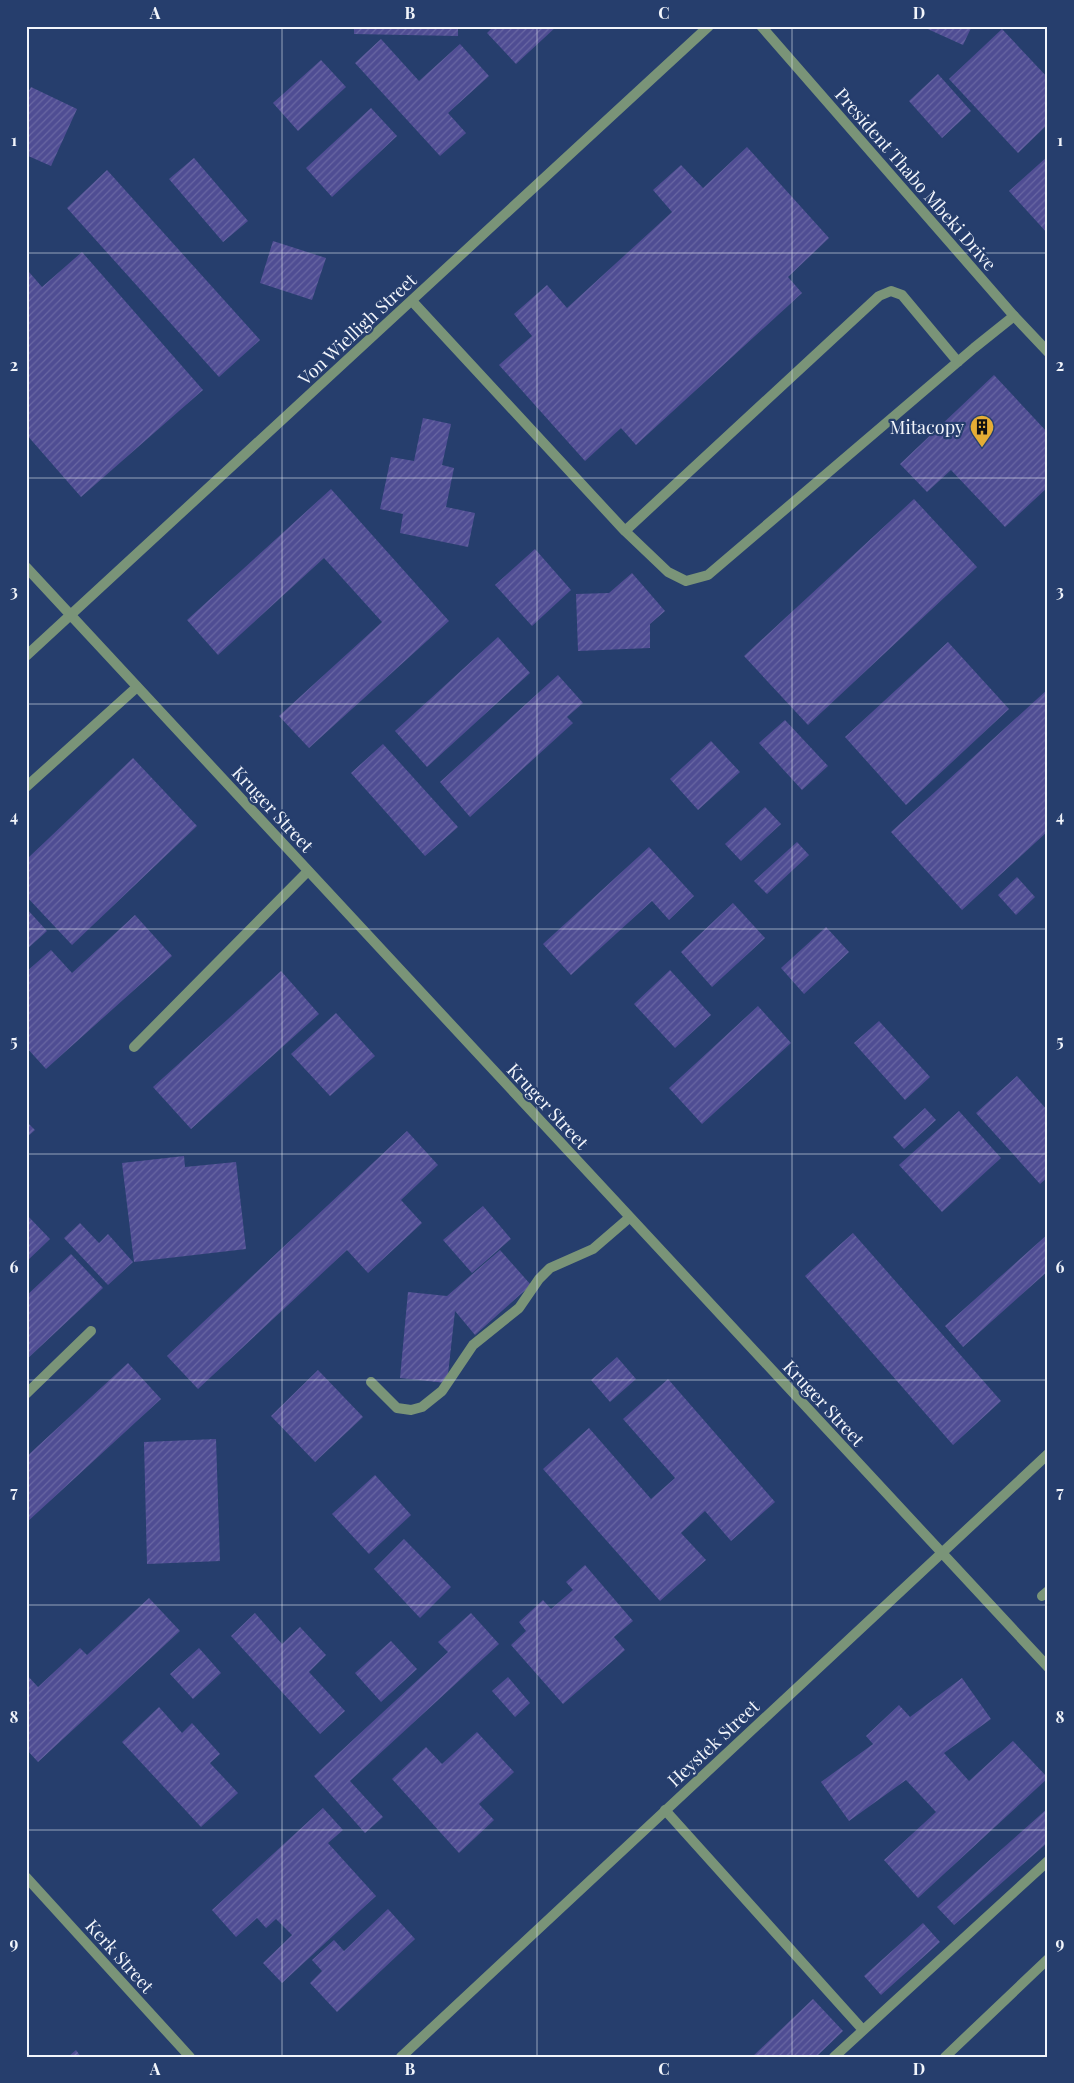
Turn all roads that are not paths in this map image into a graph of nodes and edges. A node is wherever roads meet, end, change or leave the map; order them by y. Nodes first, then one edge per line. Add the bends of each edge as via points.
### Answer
1 (709, 26) edge
2 (761, 26) edge
3 (412, 301) junction
4 (1014, 316) junction
5 (1048, 352) edge
6 (958, 362) junction
7 (625, 531) junction
8 (26, 567) edge
9 (70, 615) junction
10 (26, 656) edge
11 (137, 687) junction
12 (26, 787) edge
13 (308, 871) junction
14 (134, 1047) dead end
15 (629, 1218) junction
16 (90, 1332) dead end
17 (370, 1382) dead end
18 (26, 1394) edge
19 (1048, 1454) edge
20 (941, 1553) junction
21 (1048, 1666) edge
22 (665, 1810) junction
23 (1048, 1860) edge
24 (26, 1878) edge
25 (1048, 1959) edge
26 (864, 2030) junction
27 (190, 2057) edge
28 (402, 2057) edge
29 (834, 2057) edge
30 (945, 2057) edge

1 - 3 street, Von Wielligh Street
2 - 4 street, President Thabo Mbeki Drive
3 - 7 street
3 - 9 street, Von Wielligh Street
4 - 5 street, President Thabo Mbeki Drive
4 - 6 street
6 - 7 street via 708,575 686,581 668,572
6 - 7 street via 902,295 890,291 878,296
8 - 9 street, Kruger Street
9 - 10 street, Von Wielligh Street
9 - 11 street, Kruger Street
11 - 12 street
11 - 13 street, Kruger Street
13 - 14 street
13 - 15 street, Kruger Street
15 - 17 street via 593,1249 550,1268 518,1308 473,1345 442,1391 422,1407 411,1410 397,1408
15 - 20 street, Kruger Street
16 - 18 street
19 - 20 street, Heystek Street
20 - 21 street, Kruger Street
20 - 22 street, Heystek Street
22 - 26 street
22 - 28 street, Heystek Street
23 - 26 street
24 - 27 street, Kerk Street
25 - 30 street
26 - 29 street

